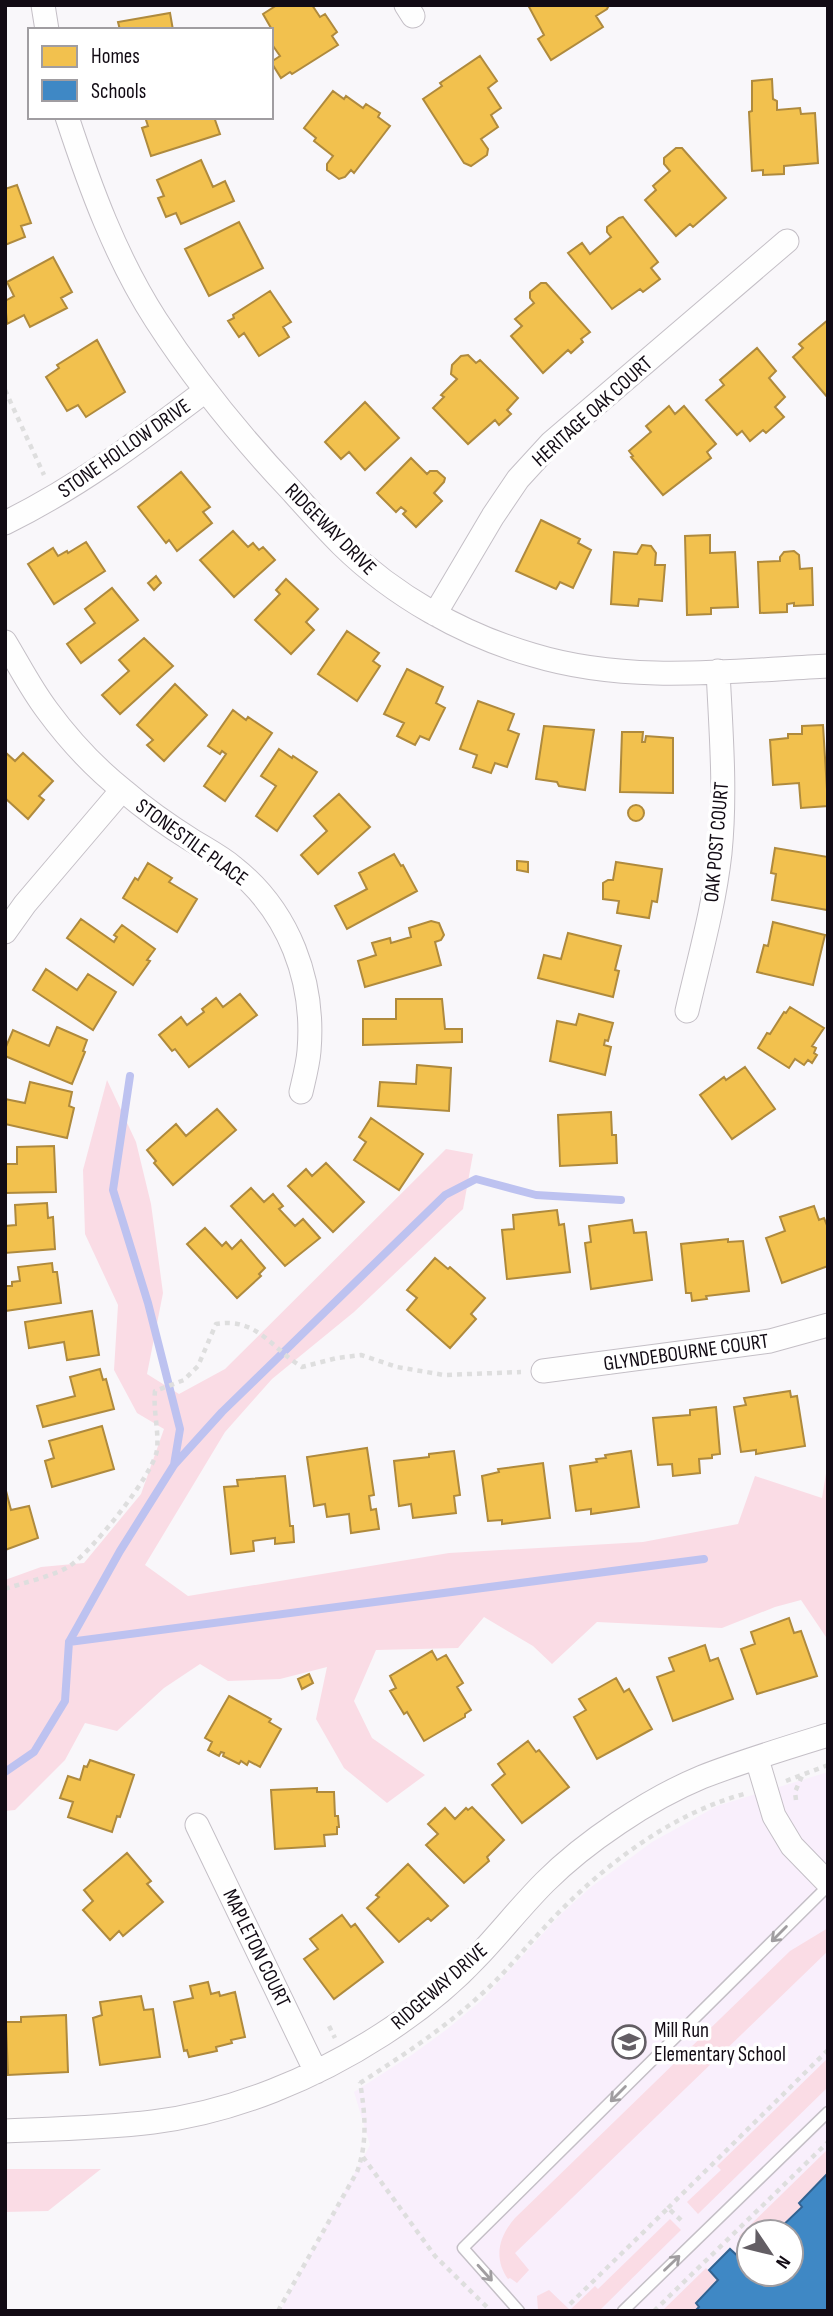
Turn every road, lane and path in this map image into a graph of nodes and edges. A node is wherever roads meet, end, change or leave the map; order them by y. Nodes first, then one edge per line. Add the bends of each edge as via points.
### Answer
1 (43, 5) edge
2 (47, 28) edge
3 (68, 119) edge
4 (787, 241) dead end
5 (5, 390) edge
6 (205, 391) junction
7 (55, 497) junction
8 (5, 523) edge
9 (435, 614) junction
10 (5, 642) edge
11 (828, 666) edge
12 (719, 671) junction
13 (122, 790) junction
14 (5, 932) edge
15 (687, 1011) dead end
16 (301, 1092) dead end
17 (828, 1325) edge
18 (542, 1371) joint
19 (5, 1589) edge
20 (828, 1735) edge
21 (757, 1759) junction
22 (828, 1765) edge
23 (766, 1788) junction
24 (197, 1825) dead end
25 (828, 1884) edge
26 (828, 2050) edge
27 (316, 2072) junction
28 (828, 2112) edge
29 (5, 2132) edge
30 (828, 2143) edge
31 (363, 2156) junction
32 (668, 2208) junction
33 (684, 2223) dead end
34 (570, 2304) dead end
35 (278, 2311) edge
36 (491, 2311) edge
37 (519, 2311) edge
38 (622, 2311) edge
39 (654, 2311) edge

1 - 2 street
3 - 6 street, RIDGEWAY DRIVE via 91,189 122,259 155,319
4 - 9 street, HERITAGE OAK COURT via 551,443 518,479
5 - 7 path
6 - 7 street, STONE HOLLOW DRIVE via 101,469
6 - 9 street, RIDGEWAY DRIVE via 246,443 343,546
7 - 8 street, STONE HOLLOW DRIVE
9 - 12 street, RIDGEWAY DRIVE via 496,643 580,667
10 - 13 street via 46,709 80,751
11 - 12 street, RIDGEWAY DRIVE
12 - 15 street, OAK POST COURT via 720,853
13 - 14 street
13 - 16 street, STONESTILE PLACE via 233,867 259,891 280,920 297,952 311,1018
17 - 18 street, GLYNDEBOURNE COURT via 770,1341
18 - 19 path via 444,1375 361,1355 302,1367 250,1326 216,1324 198,1366 184,1380 155,1391 156,1453 139,1486 93,1545 70,1567
20 - 21 street, RIDGEWAY DRIVE
21 - 23 street
21 - 27 street, RIDGEWAY DRIVE via 701,1778 603,1834 545,1882 475,1959 428,2002
22 - 23 path
23 - 25 street via 774,1816 792,1846
23 - 31 path via 718,1801 620,1859 576,1895 455,2017 360,2083
24 - 27 street, MAPLETON COURT
25 -> 37 lane via 463,2248
26 - 32 path
27 - 29 street, RIDGEWAY DRIVE via 223,2107 156,2122
38 -> 28 lane
30 - 39 path
31 - 35 path
31 - 36 path via 435,2256
32 - 33 path
32 - 34 path

